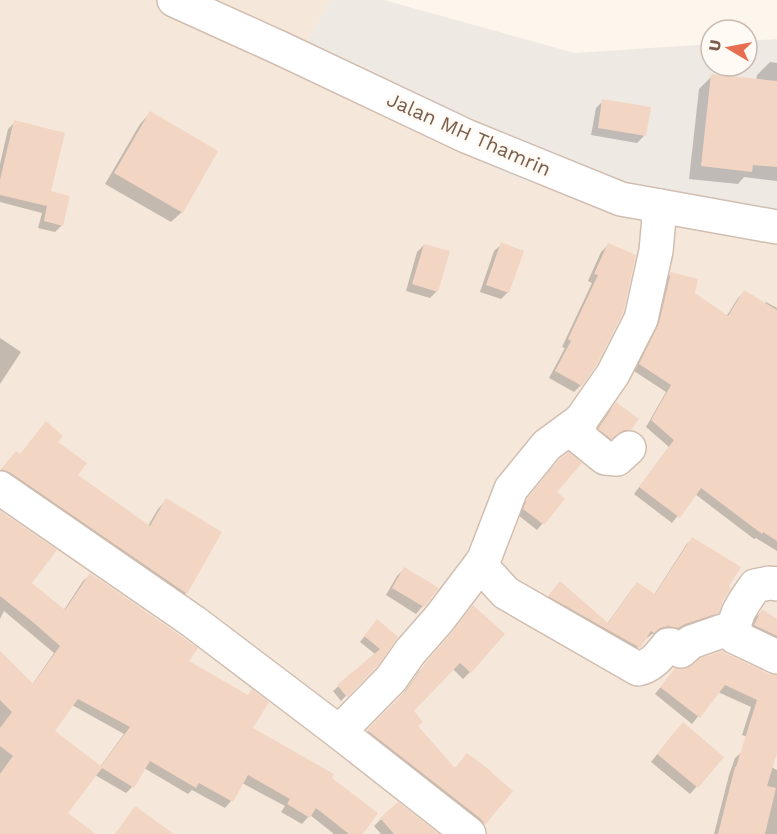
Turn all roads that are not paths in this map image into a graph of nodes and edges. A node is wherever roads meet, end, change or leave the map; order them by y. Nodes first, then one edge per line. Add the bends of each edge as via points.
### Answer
1 (174, 0) edge
2 (659, 212) junction
3 (777, 227) edge
4 (581, 420) junction
5 (629, 448) dead end
6 (0, 488) edge
7 (480, 565) junction
8 (777, 584) edge
9 (734, 627) junction
10 (777, 657) edge
11 (339, 732) junction
12 (469, 834) edge

1 - 2 street, Jalan MH Thamrin via 466,136
2 - 3 street, Jalan MH Thamrin
2 - 4 street via 656,251 641,319 613,374
4 - 5 street via 578,436 605,458 617,459
4 - 7 street via 547,445 511,489
6 - 11 street via 194,622
7 - 9 street via 506,593 638,669 656,661 668,645 681,651 691,642
7 - 11 street via 391,679
8 - 9 street via 755,586 736,615
9 - 10 street via 735,636
11 - 12 street

